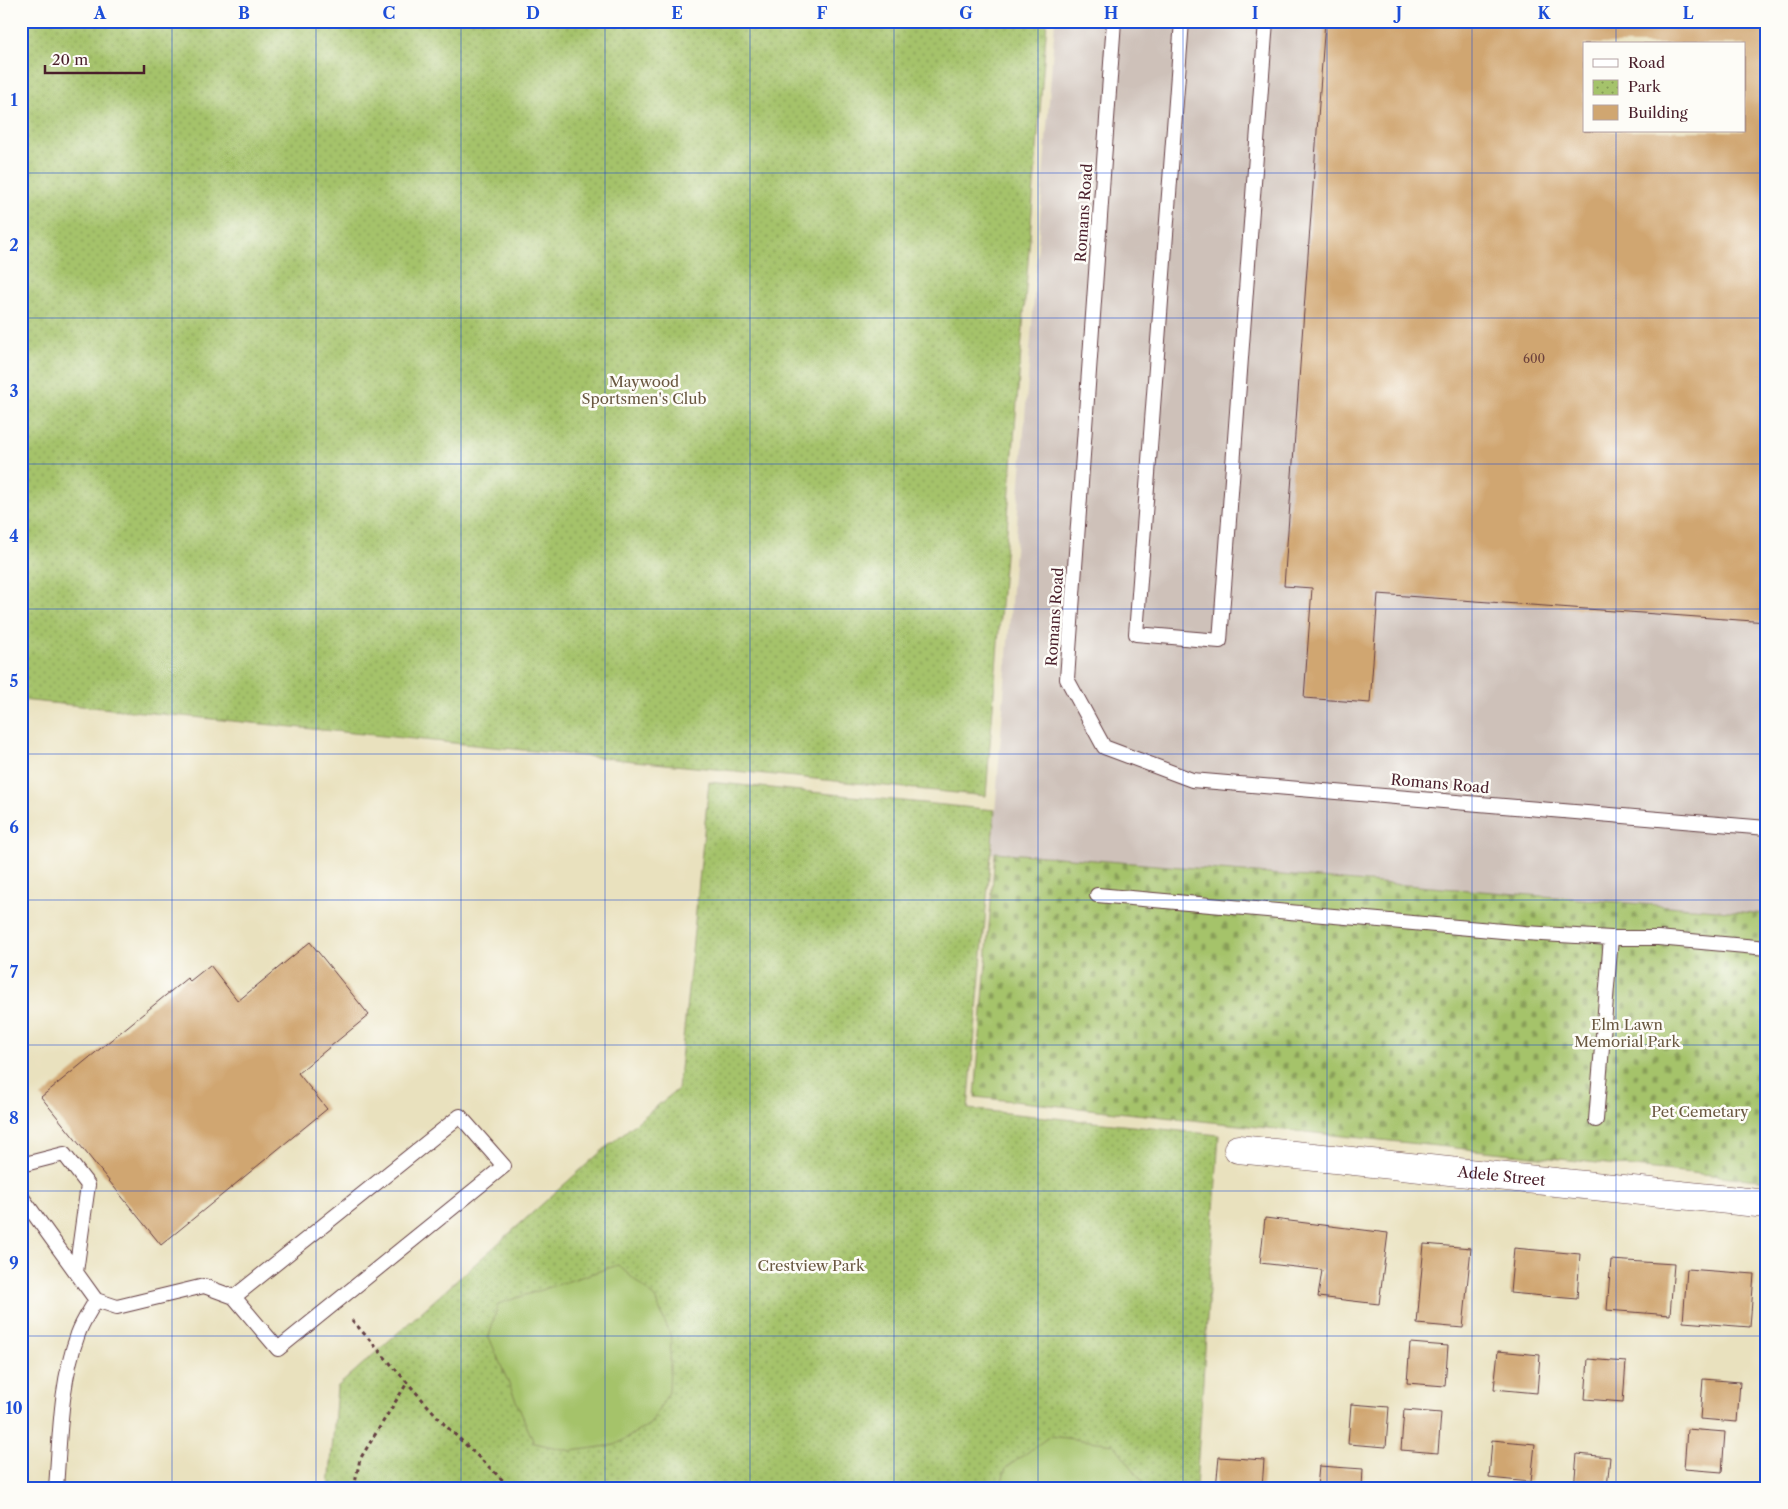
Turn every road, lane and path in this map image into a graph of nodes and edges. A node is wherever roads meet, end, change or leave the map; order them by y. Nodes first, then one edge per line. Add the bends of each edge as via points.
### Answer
1 (1114, 21) edge
2 (1182, 21) edge
3 (1266, 21) edge
4 (1767, 828) edge
5 (1097, 895) dead end
6 (1611, 938) junction
7 (1767, 948) edge
8 (1596, 1120) dead end
9 (1238, 1149) dead end
10 (21, 1165) edge
11 (21, 1196) edge
12 (1767, 1204) edge
13 (76, 1272) junction
14 (234, 1298) junction
15 (96, 1300) junction
16 (337, 1302) junction
17 (407, 1383) junction
18 (56, 1488) edge
19 (354, 1488) edge
20 (512, 1488) edge

1 - 4 lane, Romans Road via 1067,679 1104,747 1192,780
2 - 3 lane via 1136,634 1220,641
5 - 6 lane
6 - 7 lane via 1658,938
6 - 8 lane
9 - 12 street, Adele Street
10 - 13 lane via 64,1154 88,1185
11 - 13 lane
13 - 15 lane
14 - 15 lane via 204,1286 117,1307
14 - 16 lane via 278,1349
14 - 16 lane via 460,1116 504,1166
15 - 18 lane via 78,1333 71,1358 62,1402
16 - 17 path
17 - 19 path via 360,1459
17 - 20 path via 444,1424

